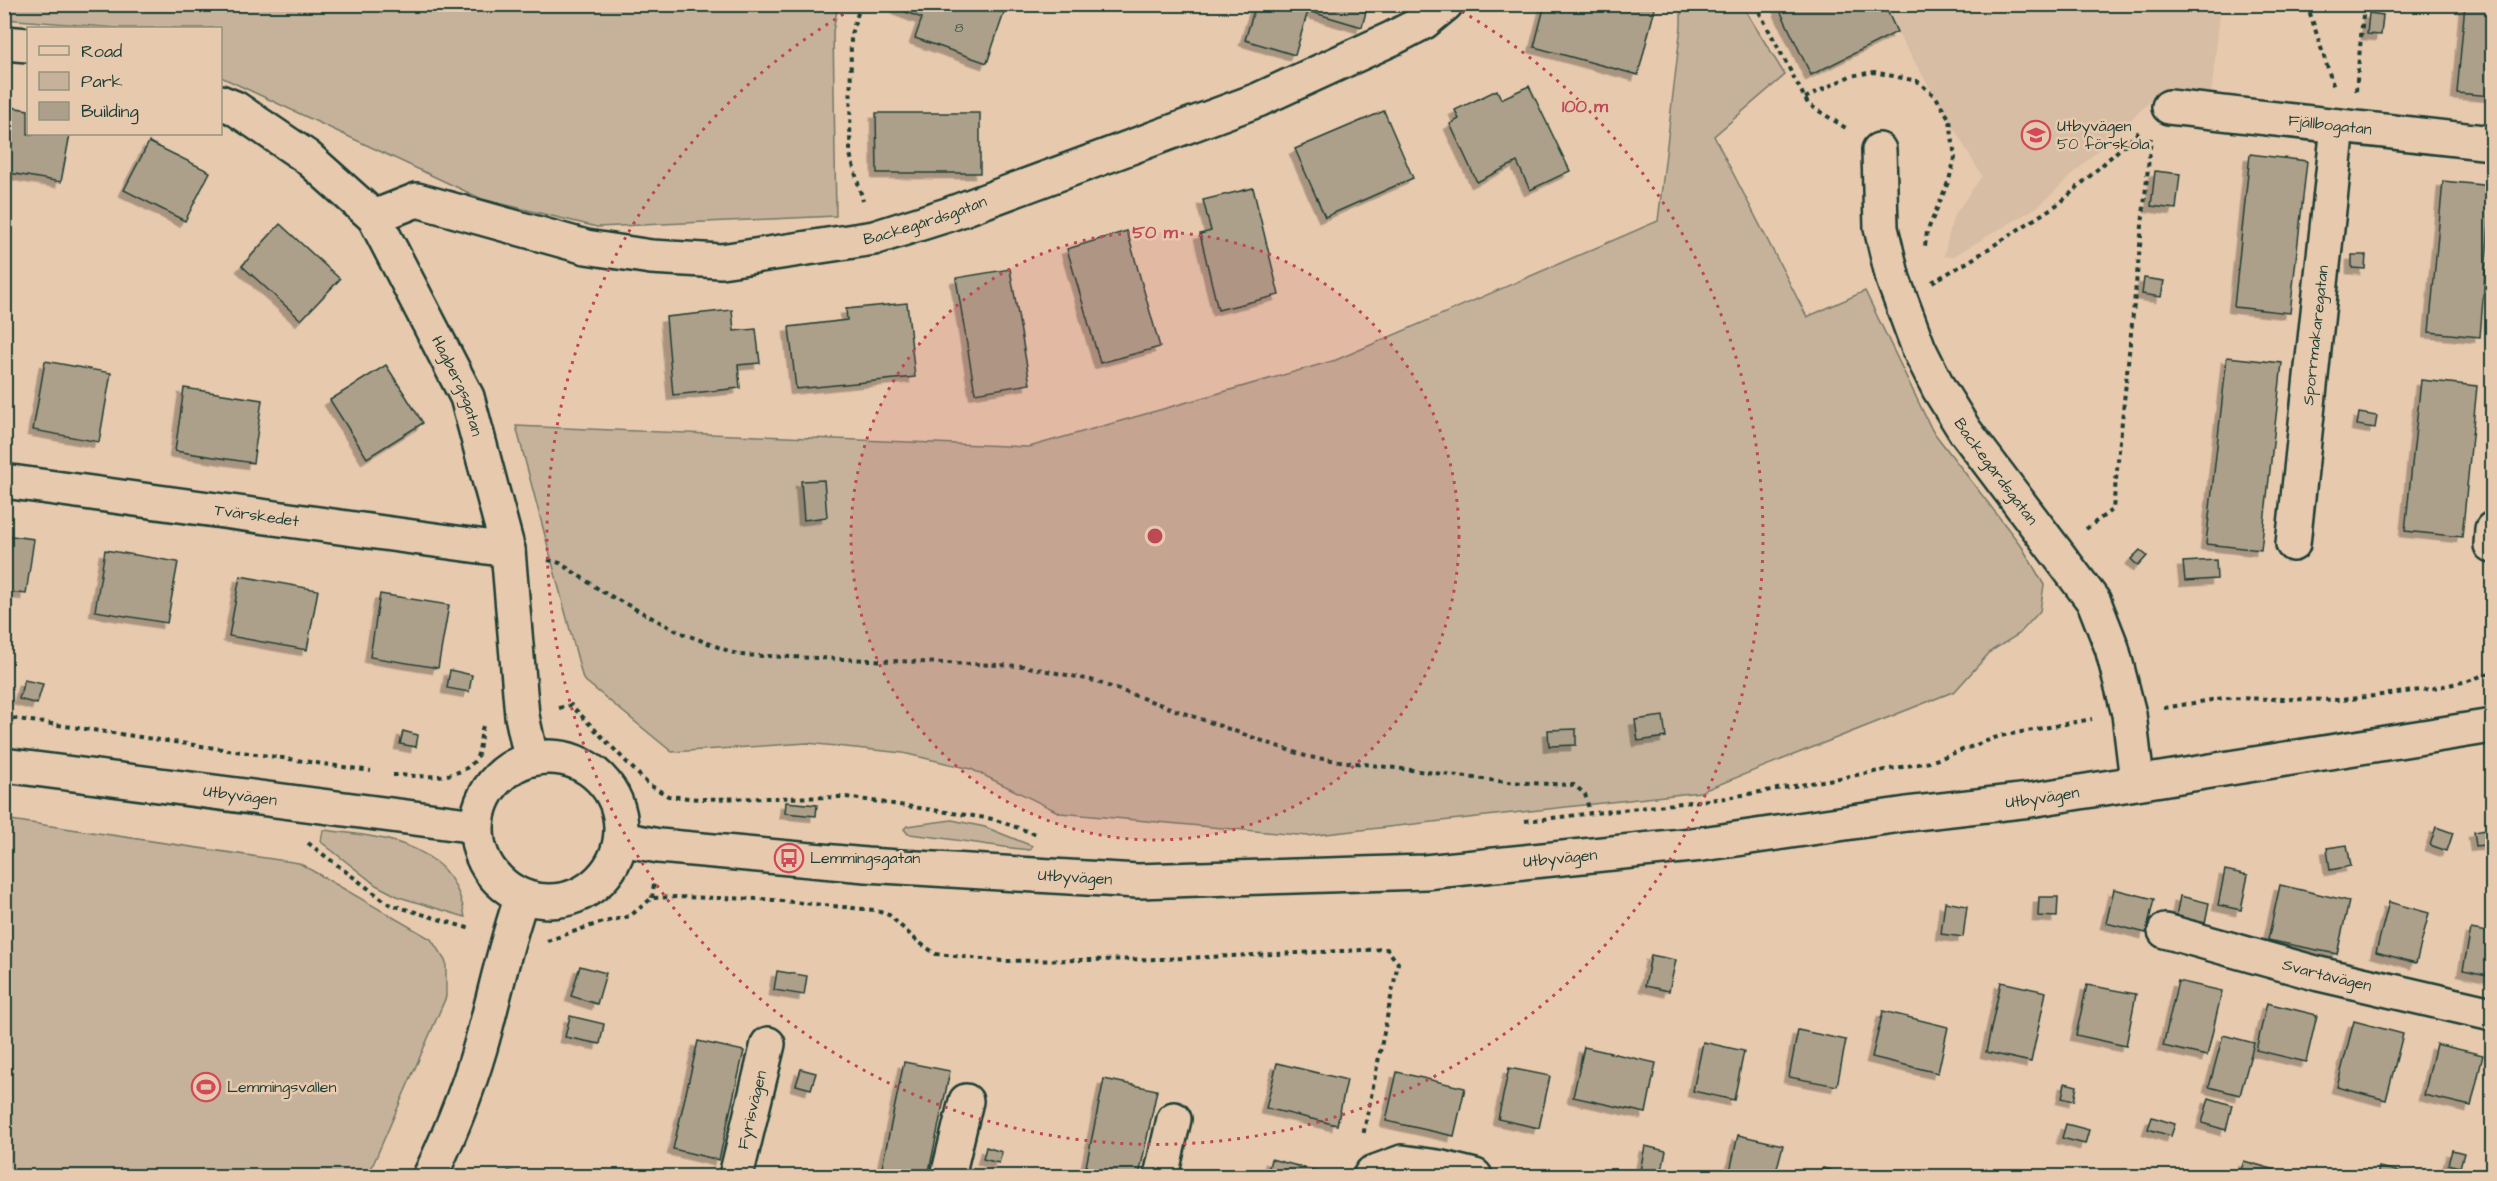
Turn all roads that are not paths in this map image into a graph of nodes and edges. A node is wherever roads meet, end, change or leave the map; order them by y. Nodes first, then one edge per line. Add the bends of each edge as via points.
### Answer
1 (1446, 4) edge
2 (4, 43) edge
3 (27, 45) edge
4 (222, 103) edge
5 (2162, 114) road end
6 (2348, 120) junction
7 (2493, 143) edge
8 (1879, 150) road end
9 (374, 217) junction
10 (4, 481) edge
11 (2293, 544) dead end
12 (508, 550) junction
13 (2493, 726) edge
14 (531, 758) junction
15 (4, 765) edge
16 (2137, 782) junction
17 (476, 826) junction
18 (621, 839) junction
19 (522, 897) junction
20 (2165, 931) dead end
21 (2493, 1014) edge
22 (768, 1044) dead end
23 (966, 1101) dead end
24 (1174, 1119) dead end
25 (1371, 1175) edge
26 (430, 1176) edge
27 (736, 1176) edge
28 (948, 1176) edge
29 (1161, 1176) edge
30 (1475, 1176) edge

1 - 9 street, Backegårdsgatan via 1424,22 1393,38 1258,99 947,215 873,238 721,261 651,257 586,247 417,200
2 - 3 street
4 - 9 street, Hagbergsgatan via 307,157
5 - 6 street, Fjällbogatan
6 - 7 street, Fjällbogatan
6 - 11 street, Sporrmakaregatan
8 - 16 street, Backegårdsgatan via 1881,228 1893,279 1919,349 1965,431 2094,602 2112,648 2129,714
9 - 12 street, Hagbergsgatan via 467,397
10 - 12 street, Tvärskedet
12 - 14 street, Hagbergsgatan via 522,716
13 - 16 street, Utbyvägen
14 - 17 street via 498,778 483,797
14 - 18 street via 563,759 583,765 600,779 613,797
15 - 17 street, Utbyvägen
16 - 18 street, Utbyvägen via 1702,844 1425,872 1138,881 866,865
17 - 19 street via 486,866 501,885
18 - 19 street via 615,860 603,878 586,892 565,900 543,902
19 - 26 street via 462,1101
20 - 21 street, Svartåvägen via 2319,974
22 - 27 street, Fyrisvägen
23 - 28 street
24 - 29 street
25 - 30 street via 1401,1162

